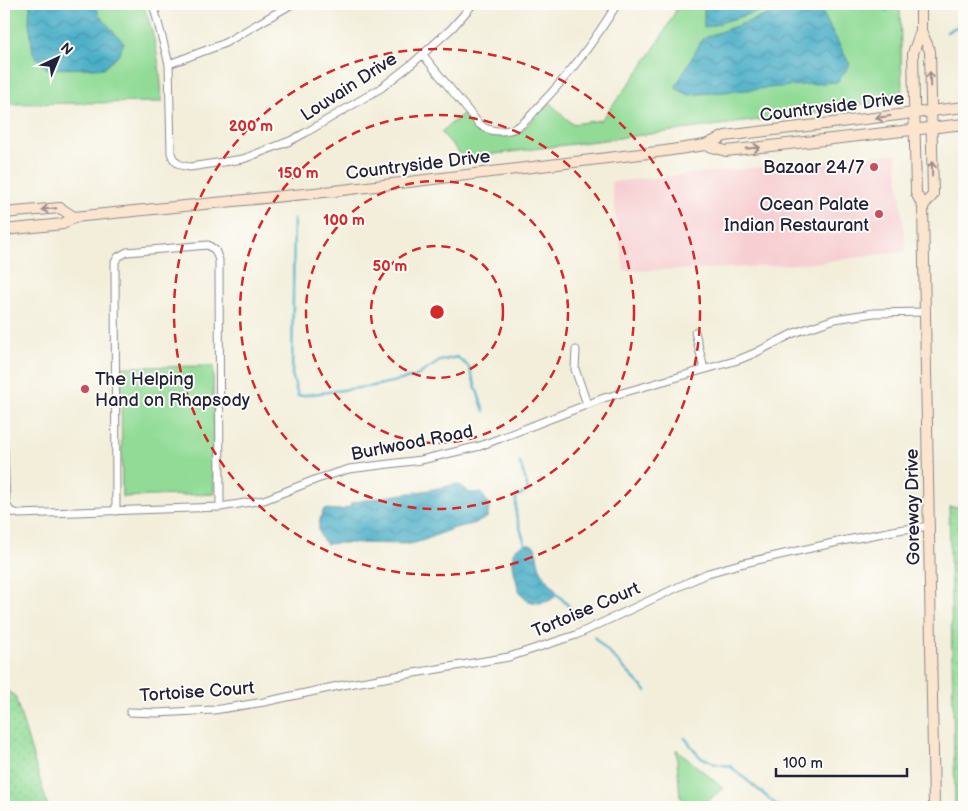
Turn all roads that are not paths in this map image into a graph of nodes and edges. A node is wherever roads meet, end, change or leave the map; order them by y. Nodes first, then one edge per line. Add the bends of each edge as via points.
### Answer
1 (153, 4) edge
2 (292, 4) edge
3 (473, 4) edge
4 (616, 4) edge
5 (921, 4) edge
6 (921, 31) junction
7 (423, 55) junction
8 (169, 64) junction
9 (964, 107) edge
10 (931, 111) junction
11 (915, 113) junction
12 (964, 124) edge
13 (931, 128) junction
14 (915, 130) junction
15 (705, 145) junction
16 (923, 206) junction
17 (4, 213) edge
18 (74, 217) junction
19 (4, 230) edge
20 (925, 312) junction
21 (695, 332) dead end
22 (576, 350) dead end
23 (704, 370) junction
24 (587, 404) junction
25 (4, 451) edge
26 (220, 507) junction
27 (6, 509) edge
28 (116, 511) junction
29 (930, 526) junction
30 (130, 712) dead end
31 (934, 807) edge

1 - 8 street, Louvain Drive
2 - 8 street via 223,44
3 - 7 street, Louvain Drive
4 - 7 street via 566,76 524,122 509,130 493,131 479,124
5 - 6 main road, Goreway Drive
10 -> 6 main road, Goreway Drive via 930,51
6 - 11 main road, Goreway Drive via 914,52
7 - 8 street, Louvain Drive via 381,88 290,141 243,159 190,166 176,163 171,154
9 - 10 main road, Countryside Drive
10 - 11 main road, Countryside Drive
10 - 13 main road, Goreway Drive
11 - 14 main road, Goreway Drive
11 -> 15 main road, Countryside Drive via 724,136
12 - 13 main road, Countryside Drive
13 - 14 main road, Countryside Drive
16 -> 13 main road, Goreway Drive via 933,195
15 -> 14 main road, Countryside Drive via 726,151
14 - 16 main road, Goreway Drive via 916,193
15 - 18 main road, Countryside Drive via 334,191
16 - 20 main road, Goreway Drive
18 -> 17 main road, Countryside Drive via 60,208
18 - 19 main road, Countryside Drive via 63,224
20 - 23 street, Burlwood Road via 874,313 835,319 794,333 755,353
20 - 29 main road, Goreway Drive
21 - 23 street
22 - 24 street via 576,369
23 - 24 street, Burlwood Road
24 - 26 street, Burlwood Road via 480,446 421,460 349,470 317,478 264,500
25 - 27 street, Burlwood Road
26 - 28 street, Burlwood Road
26 - 28 street via 218,260 215,250 208,245 127,252 115,262
27 - 28 street, Burlwood Road via 20,514
29 - 30 street, Tortoise Court via 842,541 708,573 576,635 510,657 343,684 214,710
29 - 31 main road, Goreway Drive

